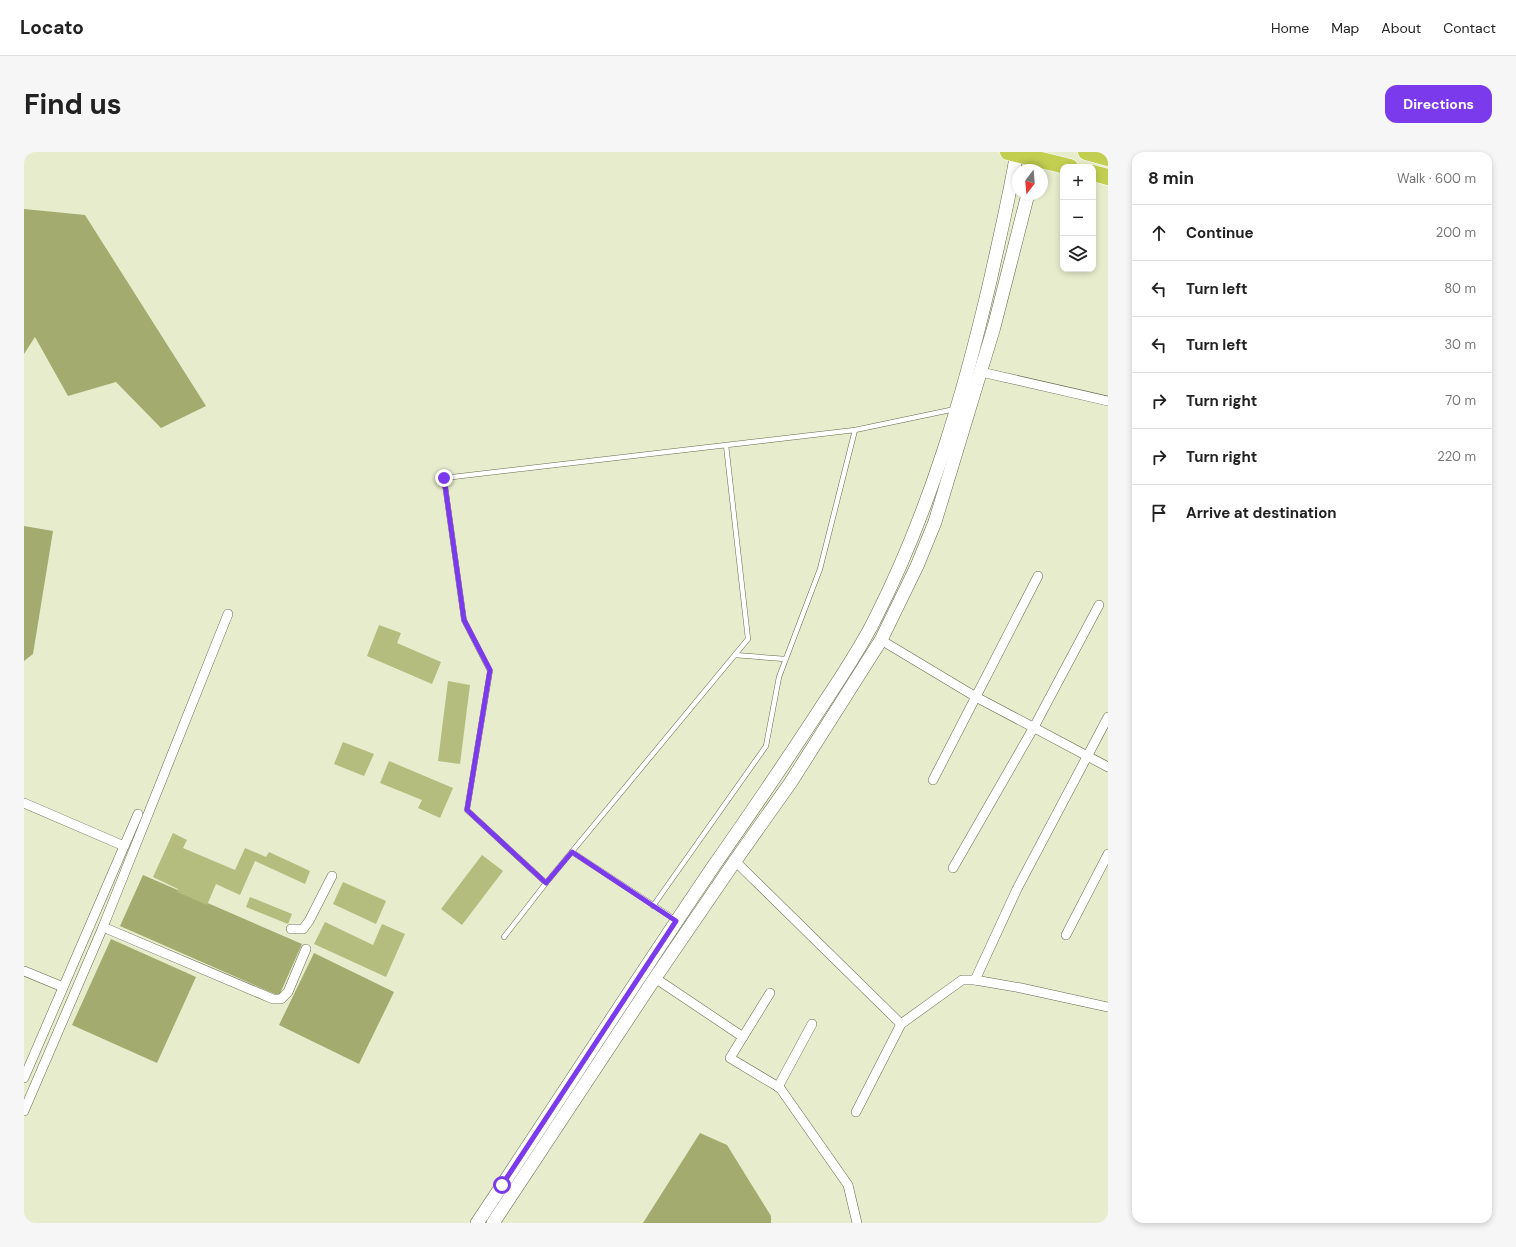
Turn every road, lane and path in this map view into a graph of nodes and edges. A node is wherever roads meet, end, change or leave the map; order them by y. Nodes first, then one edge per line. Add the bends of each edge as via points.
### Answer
1 (1086, 152) edge
2 (1014, 153) edge
3 (1108, 158) edge
4 (1036, 160) edge
5 (1060, 165) edge
6 (1096, 174) edge
7 (1108, 176) edge
8 (1026, 200) edge
9 (981, 372) junction
10 (1108, 400) edge
11 (957, 409) junction
12 (855, 430) junction
13 (726, 445) junction
14 (1038, 576) dead end
15 (1099, 605) dead end
16 (228, 614) dead end
17 (881, 640) junction
18 (735, 655) junction
19 (785, 659) junction
20 (976, 697) junction
21 (1108, 718) edge
22 (1034, 727) junction
23 (1087, 756) junction
24 (1108, 767) edge
25 (933, 780) dead end
26 (24, 803) edge
27 (138, 814) dead end
28 (124, 846) junction
29 (572, 852) junction
30 (1108, 854) edge
31 (735, 861) junction
32 (953, 868) dead end
33 (332, 876) dead end
34 (546, 883) junction
35 (653, 906) junction
36 (676, 921) junction
37 (103, 927) junction
38 (291, 929) dead end
39 (1066, 934) dead end
40 (504, 937) dead end
41 (306, 949) dead end
42 (24, 971) edge
43 (655, 978) junction
44 (975, 980) junction
45 (63, 987) junction
46 (770, 993) dead end
47 (1108, 1007) edge
48 (812, 1024) dead end
49 (900, 1024) junction
50 (743, 1037) junction
51 (24, 1078) edge
52 (778, 1087) junction
53 (24, 1111) edge
54 (856, 1112) dead end
55 (477, 1223) edge
56 (493, 1223) edge
57 (857, 1223) edge

1 - 3 highway
2 - 4 highway
2 - 11 main road via 1010,192 979,330
4 - 5 highway
6 - 7 highway
8 - 9 main road
9 - 10 street
9 - 17 main road via 935,522
11 - 12 lane
11 - 36 main road via 903,561 865,639
12 - 13 lane
12 - 19 lane via 820,569
13 - 18 lane via 748,639
13 - 34 lane via 444,478 464,620 490,670 467,810
14 - 20 street
15 - 22 street
16 - 37 street
17 - 20 street
17 - 31 main road via 791,782
18 - 19 lane
18 - 29 lane
19 - 35 lane via 779,677 766,746
20 - 22 street
20 - 25 street
21 - 23 street
22 - 23 street
22 - 32 street
23 - 24 street
23 - 44 street via 1017,889
26 - 28 street
27 - 28 street
28 - 45 street
29 - 34 lane
29 - 35 lane
30 - 39 street
31 - 43 main road
31 - 49 street
33 - 38 street via 303,929
34 - 40 lane
35 - 36 lane
36 - 55 main road
37 - 41 street via 273,998 282,999 288,992
37 - 53 street
42 - 45 street
43 - 50 street
43 - 56 main road
44 - 47 street
44 - 49 street via 962,980
45 - 51 street
46 - 50 street
48 - 52 street
49 - 54 street
50 - 52 street via 730,1058
52 - 57 street via 848,1185

